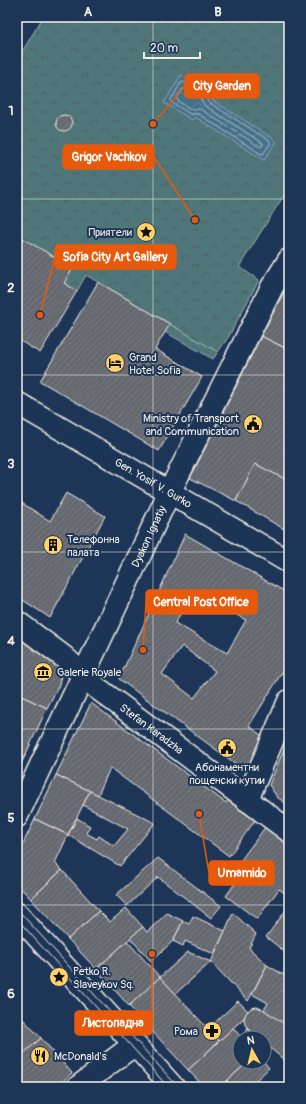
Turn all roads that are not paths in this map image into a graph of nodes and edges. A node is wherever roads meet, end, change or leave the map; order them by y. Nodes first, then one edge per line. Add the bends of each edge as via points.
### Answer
1 (289, 260) edge
2 (17, 403) edge
3 (169, 493) junction
4 (289, 562) edge
5 (17, 622) edge
6 (83, 675) junction
7 (289, 701) edge
8 (247, 800) junction
9 (17, 816) edge
10 (289, 831) edge
11 (17, 914) edge
12 (134, 1044) junction
13 (81, 1085) edge
14 (173, 1087) edge

1 - 3 street, Dyakon Ignatiy via 272,287
2 - 3 street, Gen. Yosif V. Gurko
3 - 4 street, Gen. Yosif V. Gurko
3 - 6 street, Dyakon Ignatiy
5 - 6 street, Stefan Karadzha via 64,657
6 - 8 street, Stefan Karadzha
6 - 9 street, Dyakon Ignatiy
7 - 8 street
8 - 10 street, Stefan Karadzha
11 - 12 street
12 - 13 street
12 - 14 street

